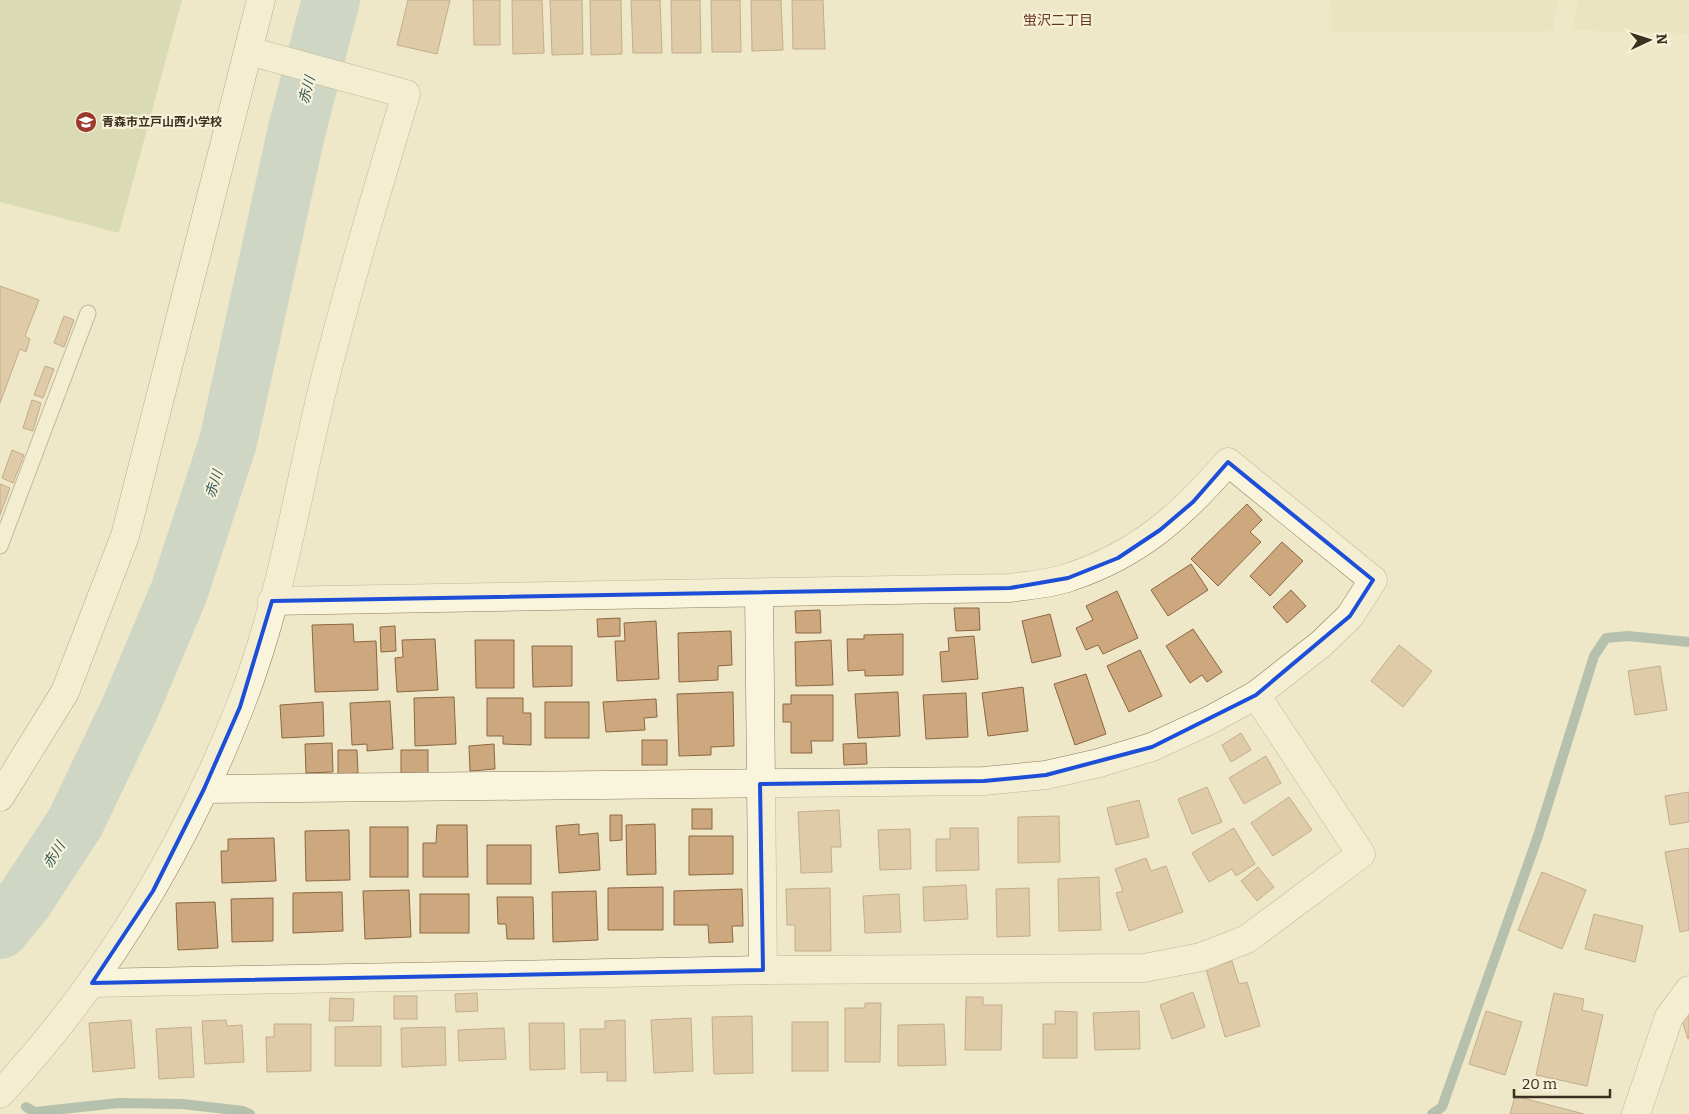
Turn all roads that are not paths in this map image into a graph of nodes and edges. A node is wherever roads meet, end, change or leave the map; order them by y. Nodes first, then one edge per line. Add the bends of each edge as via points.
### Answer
1 (261, 0) edge
2 (249, 51) junction
3 (88, 313) dead end
4 (0, 546) edge
5 (758, 593) junction
6 (272, 601) junction
7 (1256, 695) junction
8 (4, 783) edge
9 (760, 784) junction
10 (204, 790) junction
11 (763, 970) junction
12 (92, 983) junction
13 (1689, 990) edge
14 (0, 1094) edge
15 (1636, 1114) edge

1 - 2 street
2 - 6 street via 406,94 356,262
2 - 8 street via 125,536 65,692
3 - 4 lane
5 - 6 street
5 - 7 street via 1010,588 1068,578 1118,558 1160,530 1193,502 1228,462 1373,580 1350,616
5 - 9 street
6 - 10 street via 240,707
7 - 9 street via 1152,747 1046,776 984,781
7 - 11 street via 1361,854 1247,939 1201,957 1144,968
9 - 10 street
9 - 11 street
10 - 12 street via 153,890
11 - 12 street
12 - 14 street via 42,1049
13 - 15 street via 1669,1017

